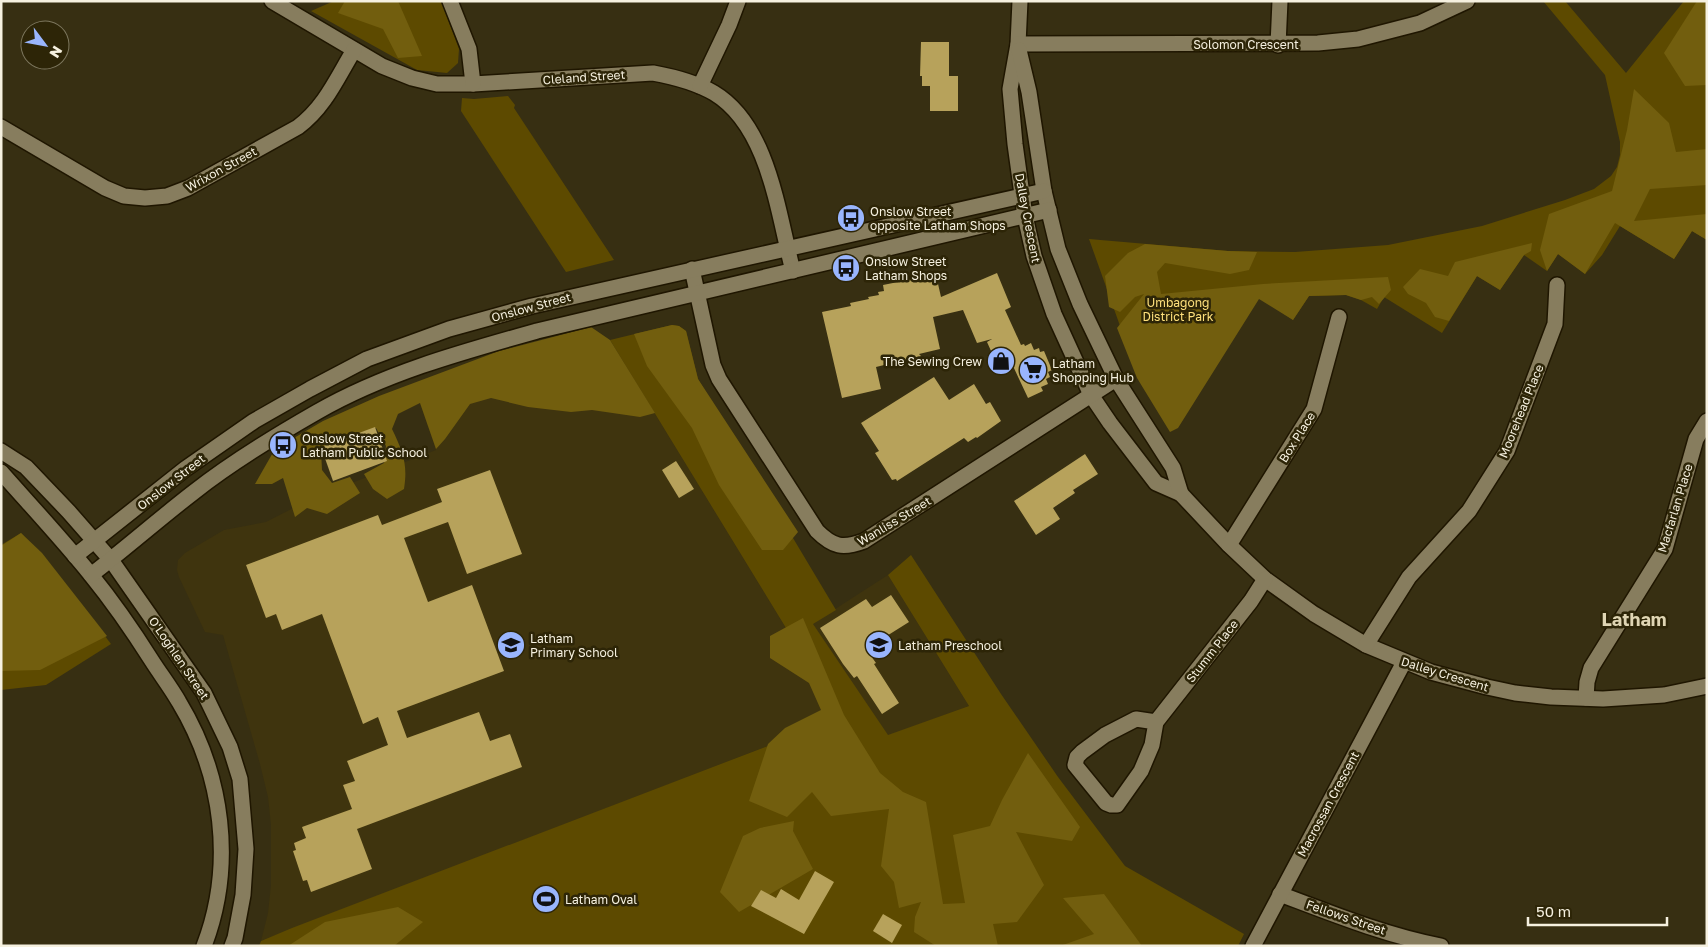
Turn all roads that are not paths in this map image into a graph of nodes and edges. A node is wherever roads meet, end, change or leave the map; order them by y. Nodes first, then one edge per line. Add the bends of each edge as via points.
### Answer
1 (272, 1) edge
2 (450, 1) edge
3 (738, 1) edge
4 (1020, 1) edge
5 (1280, 1) edge
6 (1467, 1) edge
7 (1018, 44) junction
8 (1278, 45) junction
9 (354, 50) junction
10 (473, 84) junction
11 (700, 86) junction
12 (1, 127) edge
13 (1044, 190) junction
14 (1022, 196) junction
15 (1049, 210) junction
16 (1025, 216) junction
17 (897, 223) junction
18 (902, 245) junction
19 (787, 248) junction
20 (692, 269) junction
21 (793, 271) junction
22 (1557, 285) dead end
23 (697, 294) junction
24 (1339, 317) dead end
25 (366, 359) junction
26 (1116, 379) junction
27 (377, 383) junction
28 (1091, 395) junction
29 (1707, 421) edge
30 (1, 451) edge
31 (1, 472) edge
32 (1181, 494) junction
33 (96, 542) junction
34 (1229, 546) junction
35 (75, 556) junction
36 (111, 560) junction
37 (91, 575) junction
38 (1265, 579) junction
39 (1366, 645) junction
40 (1404, 662) junction
41 (1707, 686) edge
42 (1586, 698) junction
43 (1156, 722) junction
44 (1280, 894) junction
45 (204, 946) edge
46 (232, 946) edge
47 (1253, 946) edge
48 (1441, 946) edge

1 - 9 street, Cleland Street
2 - 10 street via 469,49
3 - 11 street
4 - 7 street, Dalley Crescent
5 - 8 street
6 - 8 street, Solomon Crescent via 1420,23 1358,39
7 - 8 street, Solomon Crescent
7 - 13 street, Dalley Crescent
7 - 14 street, Dalley Crescent via 1010,89
9 - 10 street, Cleland Street via 412,78 438,84
9 - 12 street, Wrixon Street via 312,117 188,188 167,196 124,196
10 - 11 street, Cleland Street via 653,73 677,77
11 - 19 street, Cleland Street via 729,104 757,141
13 - 14 street, Onslow Street
13 - 15 street, Dalley Crescent
14 - 16 street, Dalley Crescent
14 - 17 street, Onslow Street
15 - 16 street, Onslow Street
15 - 26 street, Dalley Crescent via 1058,249
16 - 18 street, Onslow Street
16 - 28 street, Dalley Crescent via 1034,256 1054,314
17 - 18 street
17 - 19 street, Onslow Street
18 - 21 street, Onslow Street
19 - 20 street, Onslow Street
19 - 21 street, Cleland Street
20 - 23 street, Wanliss Street
20 - 25 street, Onslow Street via 532,306 449,329
21 - 23 street, Onslow Street
22 - 39 street, Moorehead Place via 1555,324 1507,451 1470,511 1409,577
23 - 27 street, Onslow Street via 537,331 457,354
23 - 28 street, Wanliss Street via 719,379 817,531 839,546 864,542
24 - 34 street, Box Place via 1314,409
25 - 27 street
25 - 33 street, Onslow Street via 254,422 185,469
26 - 28 street, Wanliss Street
26 - 32 street, Dalley Crescent via 1173,468
27 - 36 street, Onslow Street via 264,443 195,491
28 - 32 street, Dalley Crescent via 1156,483
29 - 42 street, Macfarlan Place via 1696,438 1665,550 1591,668
30 - 33 street, O'Loghlen Street via 26,467
31 - 35 street, O'Loghlen Street
32 - 34 street, Dalley Crescent
33 - 35 street, Onslow Street
33 - 36 street, O'Loghlen Street
34 - 38 street, Dalley Crescent
35 - 37 street, O'Loghlen Street
36 - 37 street, Onslow Street
36 - 46 street, O'Loghlen Street via 204,694 230,747 240,779 246,849 242,895
37 - 45 street, O'Loghlen Street via 129,625 179,702 209,765 219,811 222,856 218,894
38 - 39 street, Dalley Crescent
38 - 43 street, Stumm Place
39 - 40 street, Dalley Crescent
40 - 42 street, Dalley Crescent via 1487,687 1551,697
40 - 44 street, Macrossan Crescent
41 - 42 street, Dalley Crescent via 1664,695
43 - 43 street, Stumm Place via 1152,745 1141,771 1117,805 1106,803 1075,765 1077,757 1105,735 1136,719
44 - 47 street, Macrossan Crescent
44 - 48 street, Fellows Street via 1349,920

